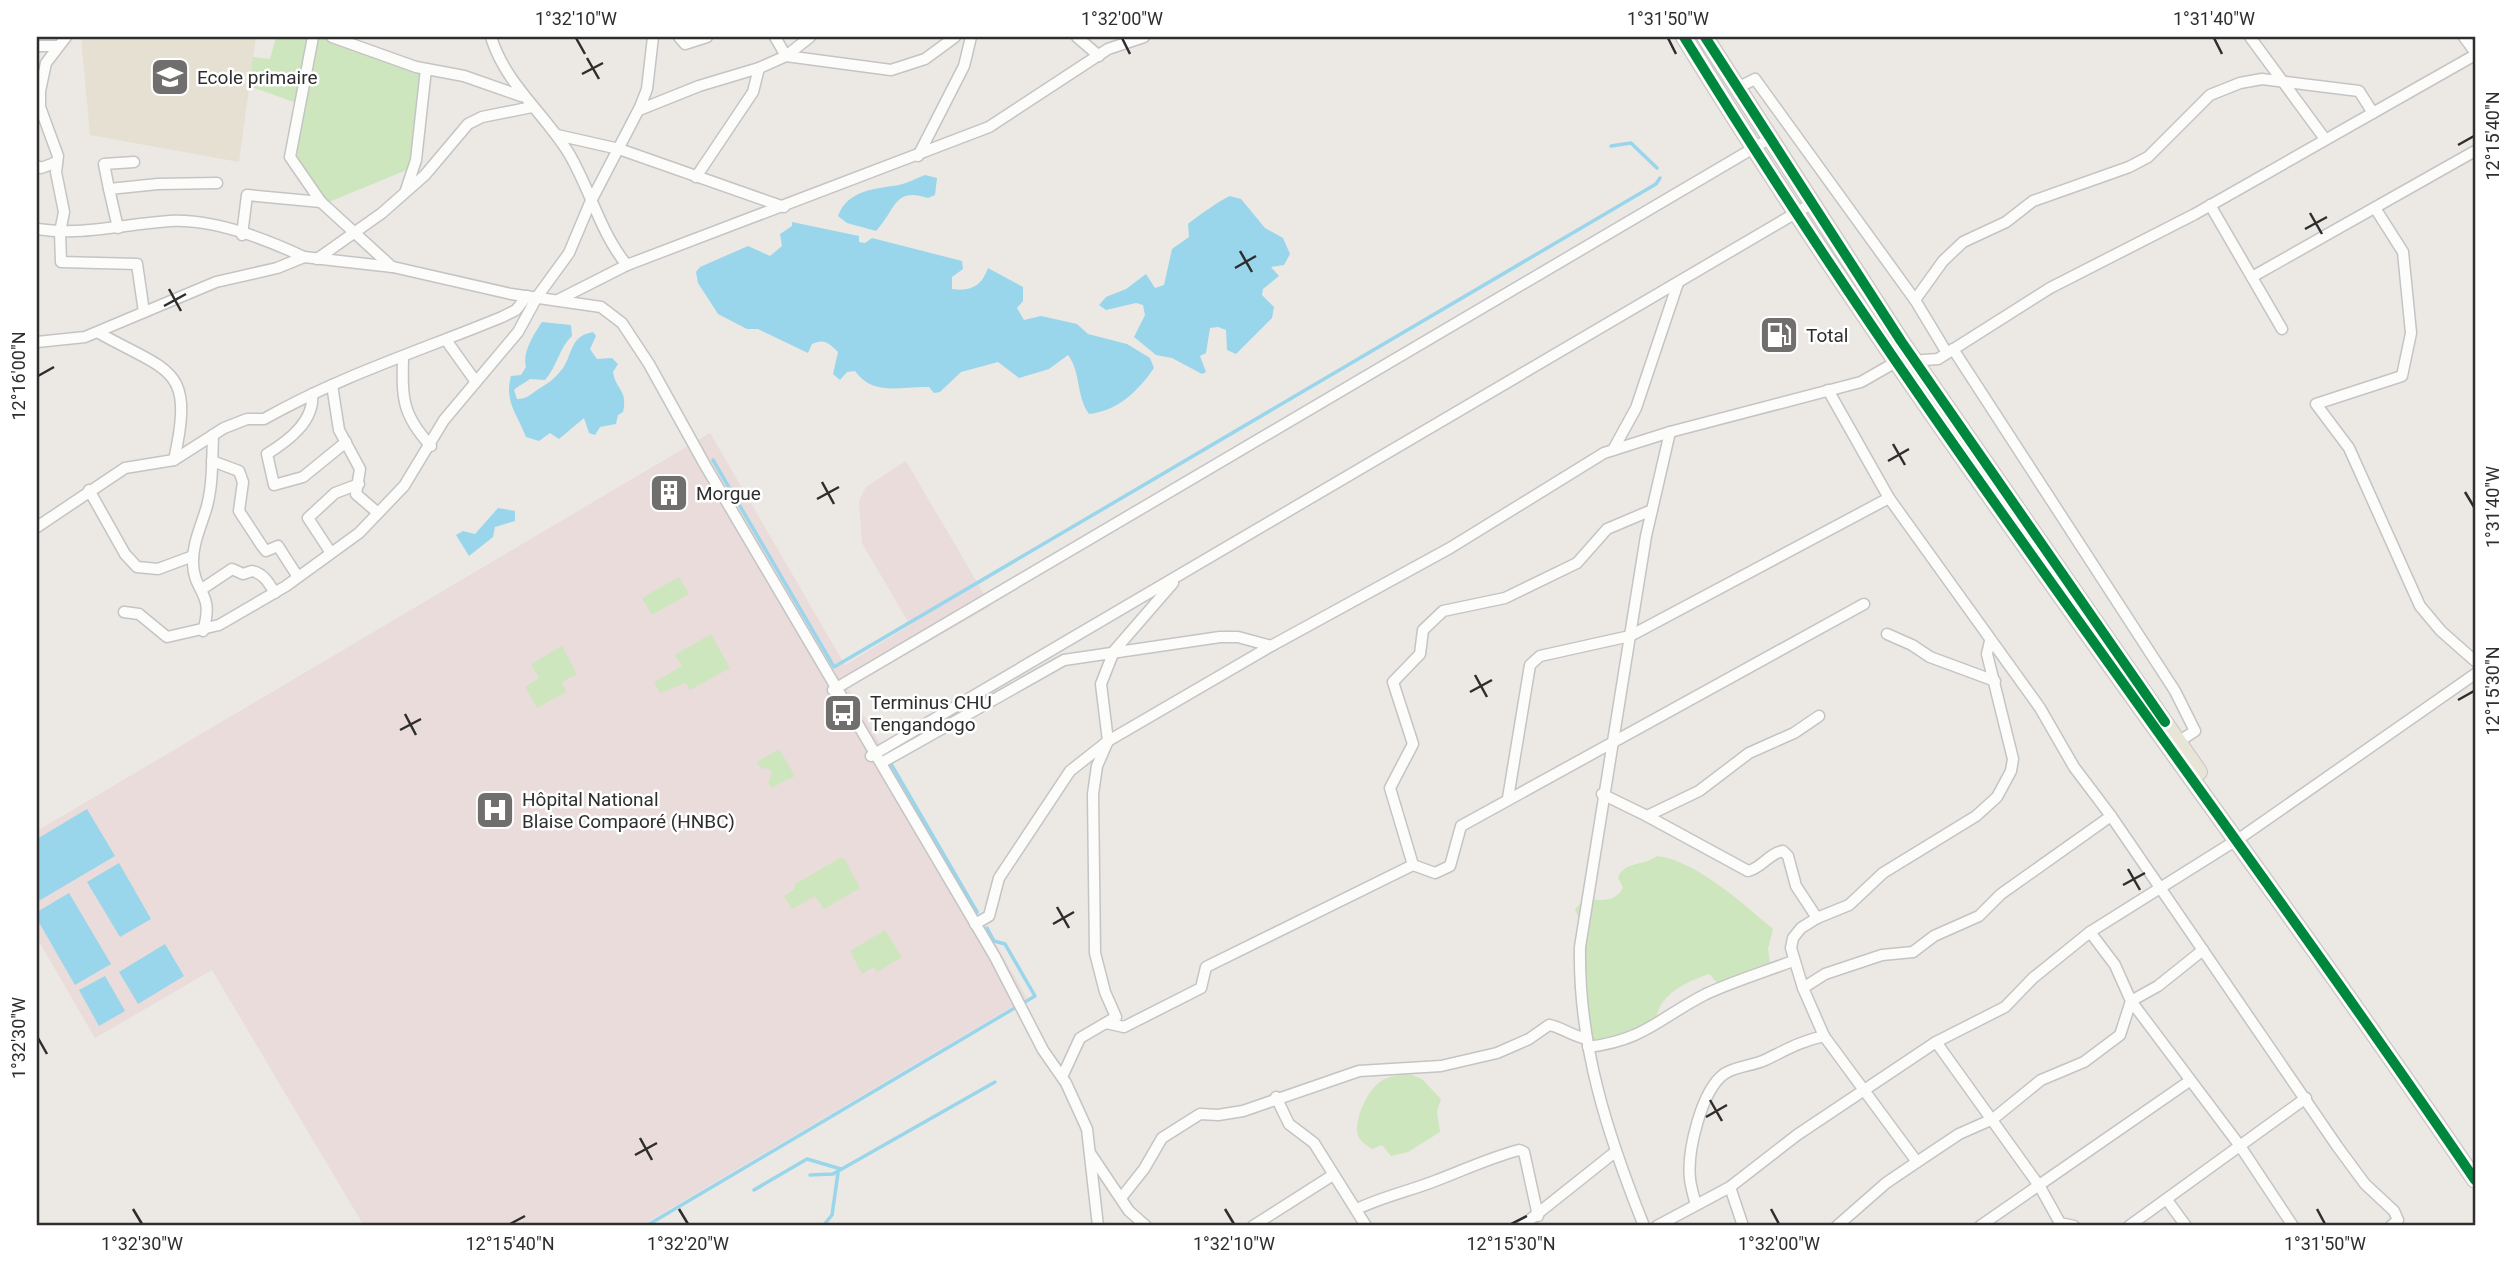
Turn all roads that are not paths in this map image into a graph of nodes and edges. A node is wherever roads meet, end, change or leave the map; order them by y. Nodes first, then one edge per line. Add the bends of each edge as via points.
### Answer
1 (66, 37) edge
2 (313, 37) edge
3 (332, 37) edge
4 (491, 37) edge
5 (653, 37) edge
6 (679, 37) edge
7 (707, 37) edge
8 (775, 37) edge
9 (810, 37) edge
10 (955, 37) edge
11 (971, 37) edge
12 (1077, 37) edge
13 (1144, 37) edge
14 (1684, 37) edge
15 (1705, 37) edge
16 (2250, 37) edge
17 (2465, 37) edge
18 (37, 46) edge
19 (57, 46) junction
20 (2475, 53) edge
21 (786, 56) junction
22 (1099, 56) junction
23 (759, 68) junction
24 (426, 69) junction
25 (2283, 81) junction
26 (1737, 88) junction
27 (521, 96) junction
28 (532, 107) junction
29 (639, 110) junction
30 (2373, 113) junction
31 (557, 135) junction
32 (1769, 139) junction
33 (2325, 139) junction
34 (1754, 148) junction
35 (619, 149) junction
36 (2475, 151) edge
37 (918, 156) junction
38 (57, 162) junction
39 (134, 162) dead end
40 (37, 166) edge
41 (696, 177) junction
42 (217, 183) dead end
43 (109, 189) junction
44 (406, 191) junction
45 (321, 202) junction
46 (590, 203) junction
47 (1811, 204) junction
48 (2210, 205) junction
49 (784, 207) junction
50 (2375, 208) junction
51 (1797, 213) junction
52 (118, 228) junction
53 (37, 229) edge
54 (60, 232) junction
55 (355, 233) junction
56 (242, 234) junction
57 (304, 257) junction
58 (317, 259) junction
59 (627, 265) junction
60 (393, 267) junction
61 (2252, 277) junction
62 (1678, 283) junction
63 (532, 296) junction
64 (558, 300) junction
65 (1915, 300) junction
66 (144, 312) junction
67 (2282, 329) dead end
68 (99, 333) junction
69 (446, 340) junction
70 (37, 342) edge
71 (1950, 351) junction
72 (403, 358) junction
73 (1914, 359) junction
74 (1896, 362) junction
75 (477, 382) junction
76 (332, 385) junction
77 (1828, 390) junction
78 (312, 394) junction
79 (1670, 432) junction
80 (213, 435) junction
81 (346, 442) junction
82 (431, 446) junction
83 (1613, 450) junction
84 (174, 460) junction
85 (212, 461) junction
86 (359, 484) junction
87 (89, 490) junction
88 (1889, 498) junction
89 (1652, 510) junction
90 (378, 513) junction
91 (37, 527) edge
92 (331, 553) junction
93 (192, 556) junction
94 (1180, 576) junction
95 (298, 578) junction
96 (202, 589) junction
97 (275, 593) junction
98 (1864, 604) dead end
99 (124, 612) dead end
100 (203, 631) junction
101 (1887, 634) dead end
102 (1630, 636) junction
103 (1990, 641) junction
104 (1271, 646) junction
105 (1114, 651) junction
106 (2475, 661) edge
107 (2475, 674) edge
108 (1995, 681) junction
109 (835, 689) junction
110 (1819, 716) dead end
111 (1108, 741) junction
112 (2178, 742) junction
113 (1610, 746) junction
114 (875, 758) junction
115 (1602, 794) junction
116 (1508, 798) junction
117 (1647, 816) junction
118 (2111, 816) junction
119 (2240, 838) junction
120 (1413, 865) junction
121 (2160, 887) junction
122 (1817, 918) junction
123 (975, 924) junction
124 (2090, 932) junction
125 (2203, 950) junction
126 (1793, 961) junction
127 (1803, 988) junction
128 (2131, 1002) junction
129 (1106, 1023) junction
130 (1824, 1036) junction
131 (1936, 1042) junction
132 (1587, 1043) junction
133 (1062, 1077) junction
134 (2188, 1082) junction
135 (1866, 1089) junction
136 (1276, 1097) junction
137 (2306, 1098) junction
138 (1993, 1119) junction
139 (2240, 1146) junction
140 (1615, 1152) junction
141 (1090, 1153) junction
142 (1917, 1162) junction
143 (2475, 1167) edge
144 (1333, 1175) junction
145 (2475, 1180) edge
146 (1730, 1187) junction
147 (2040, 1187) junction
148 (1121, 1198) junction
149 (2167, 1199) junction
150 (1696, 1205) junction
151 (1357, 1209) junction
152 (1538, 1216) junction
153 (1267, 1223) edge
154 (2056, 1224) edge
155 (1098, 1226) edge
156 (1146, 1226) edge
157 (1253, 1226) edge
158 (1366, 1226) edge
159 (1522, 1226) edge
160 (1644, 1226) edge
161 (1657, 1226) edge
162 (1743, 1226) edge
163 (1837, 1226) edge
164 (1980, 1226) edge
165 (2074, 1226) edge
166 (2129, 1226) edge
167 (2186, 1226) edge
168 (2293, 1226) edge
169 (2391, 1226) edge

1 - 19 street
2 - 45 street via 290,157
3 - 24 street
4 - 27 street
5 - 29 street via 647,89
6 - 7 street via 685,44
8 - 21 street
9 - 21 street
10 - 21 street via 925,59 891,70
11 - 37 street via 964,66
12 - 22 street
13 - 22 street
14 - 34 main road
15 - 26 main road
16 - 25 street
17 - 20 street
18 - 19 street
19 - 38 street via 46,63 40,91 40,107
20 - 30 street
21 - 23 street
22 - 37 street via 989,127
23 - 29 street
23 - 41 street via 753,92
24 - 27 street via 464,76
24 - 44 street via 416,160
25 - 30 street via 2358,91
25 - 33 street
25 - 65 street via 2240,83 2210,95 2148,157 2033,201 2006,222 1963,243 1943,261
26 - 32 main road
26 - 65 street via 1755,79
27 - 28 street
28 - 31 street
28 - 44 street via 468,124
29 - 35 street
30 - 33 street
31 - 35 street
31 - 46 street
32 - 34 street
32 - 47 main road
33 - 48 street
34 - 51 main road
34 - 109 street
35 - 41 street
35 - 46 street
36 - 50 street
37 - 49 street
38 - 40 street via 41,169
38 - 54 street via 64,212
39 - 43 street via 104,164
41 - 49 street
42 - 43 street
43 - 52 street
44 - 55 street
45 - 55 street
45 - 56 street via 247,195
46 - 59 street
46 - 63 street via 569,253
47 - 51 street
47 - 73 main road
48 - 61 street
48 - 71 street via 2050,288
49 - 59 street
50 - 61 street
50 - 106 street via 2403,252 2411,333 2402,376 2316,404 2349,448 2420,606
51 - 62 street
51 - 74 main road
52 - 54 street
52 - 56 street via 173,221
53 - 54 street
54 - 66 street via 63,263 136,264
55 - 58 street
55 - 60 street
56 - 57 street
57 - 58 street
57 - 66 street via 216,282
58 - 60 street
59 - 64 street
60 - 63 street
61 - 67 street
62 - 83 street via 1646,381
62 - 94 street
63 - 64 street
63 - 69 street via 516,310
63 - 75 street via 518,332
64 - 109 street via 601,307 629,332
65 - 71 street
66 - 68 street
68 - 70 street
68 - 84 street via 167,369 176,384 183,423
69 - 72 street
69 - 75 street
71 - 73 street via 1927,361
71 - 112 street via 2175,691 2195,731
72 - 76 street
72 - 82 street via 402,394 408,417
73 - 74 street
73 - 112 main road
74 - 77 street via 1861,382
74 - 119 main road
75 - 82 street via 444,420
76 - 78 street
76 - 81 street
77 - 79 street
77 - 88 street
78 - 80 street via 264,419 247,419
78 - 81 street via 313,406 291,438 267,454 274,485 303,477
79 - 83 street
79 - 89 street
80 - 84 street
80 - 85 street
81 - 86 street via 360,469
82 - 90 street via 404,486
83 - 104 street via 1450,548
84 - 87 street via 125,468
85 - 93 street via 208,504
85 - 95 street via 234,467 243,476 239,512 266,551 278,546
86 - 90 street via 358,498
86 - 92 street via 335,494 308,518
87 - 91 street
87 - 93 street via 137,567 158,569
88 - 102 street
88 - 103 street
89 - 102 street
89 - 120 street via 1607,529 1577,563 1504,598 1443,611 1423,630 1420,654 1393,681 1413,744 1390,788
90 - 92 street
92 - 95 street
93 - 96 street
94 - 105 street
94 - 114 street
95 - 97 street
96 - 97 street via 232,569 258,573
96 - 100 street via 209,608
97 - 100 street
98 - 113 street
99 - 100 street via 139,614 167,637
101 - 108 street via 1930,657
102 - 113 street
102 - 116 street via 1540,656 1530,665
103 - 108 street via 1987,654
103 - 118 street
104 - 105 street via 1220,637
104 - 111 street
105 - 111 street via 1101,684
105 - 114 street via 1052,665
107 - 119 street
108 - 122 street via 2013,759 1997,797 1976,816 1883,873 1861,897
109 - 114 street
110 - 117 street via 1749,753 1699,791
111 - 123 street via 1070,771 999,878 989,916
111 - 129 street via 1097,766 1093,794 1092,882 1094,953 1116,1017
112 - 119 main road
113 - 115 street
113 - 116 street
114 - 123 street
115 - 117 street
115 - 132 street via 1580,947 1579,989
116 - 120 street via 1461,826 1450,866 1435,873
117 - 122 street via 1748,871 1783,850 1796,886
118 - 121 street
118 - 127 street via 2029,873 1979,916 1934,936 1913,952 1882,956 1825,974
119 - 121 street
119 - 143 main road
119 - 145 main road
120 - 129 street via 1206,967 1201,988 1124,1027
121 - 124 street
121 - 125 street
122 - 126 street via 1793,938
123 - 133 street
124 - 128 street via 2115,965
124 - 131 street via 2004,1007
125 - 128 street
125 - 137 street
126 - 127 street
126 - 132 street via 1705,995 1636,1036 1618,1043
127 - 130 street
128 - 134 street
128 - 138 street via 2120,1035 2084,1062 2041,1080
129 - 133 street via 1080,1038
130 - 135 street
130 - 150 street via 1732,1070 1716,1083 1700,1116 1691,1153
131 - 135 street
131 - 138 street
132 - 136 street via 1549,1025 1497,1053 1441,1066 1359,1071
132 - 140 street
133 - 141 street via 1087,1129
134 - 139 street
134 - 147 street
135 - 142 street via 1880,1116
135 - 146 street
136 - 144 street via 1289,1124 1314,1143
136 - 148 street via 1243,1111 1200,1114 1179,1125 1162,1138
137 - 139 street
137 - 169 street via 2365,1184 2394,1211 2398,1220
138 - 142 street via 1959,1134
138 - 147 street
139 - 149 street
139 - 168 street
140 - 152 street
140 - 160 street
141 - 148 street
141 - 155 street
142 - 163 street
144 - 151 street
144 - 153 street
146 - 150 street
146 - 162 street
147 - 154 street
147 - 164 street
148 - 156 street
149 - 166 street
149 - 167 street
150 - 161 street
151 - 152 street via 1478,1160 1519,1150 1524,1152
151 - 158 street
152 - 159 street
153 - 157 street
154 - 165 street

